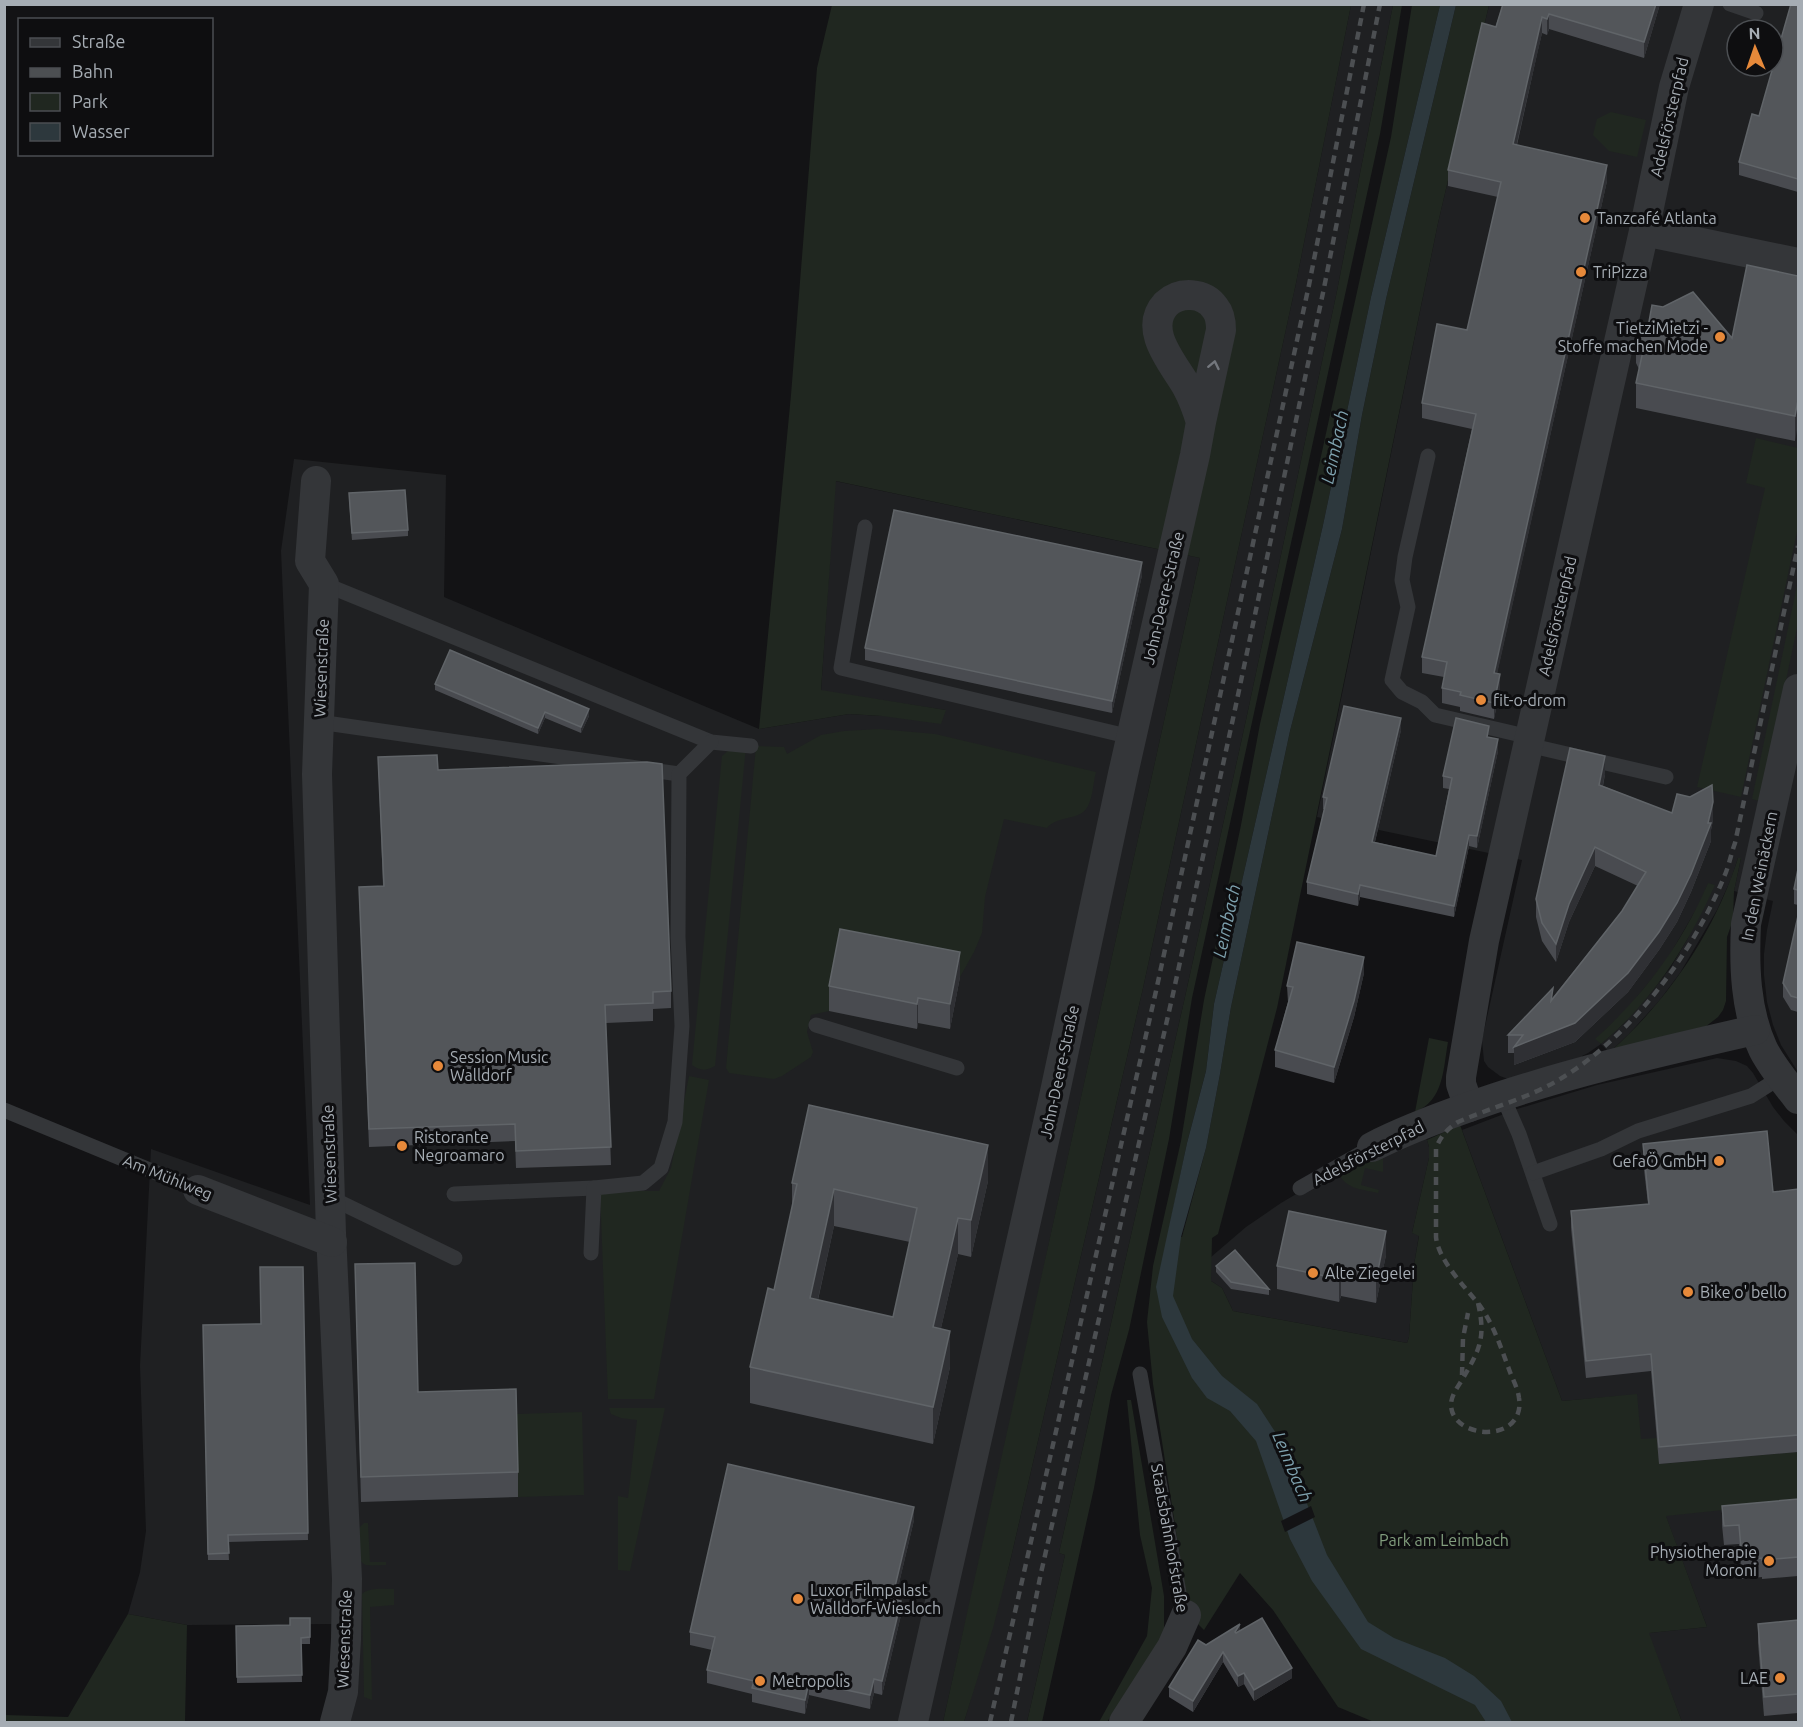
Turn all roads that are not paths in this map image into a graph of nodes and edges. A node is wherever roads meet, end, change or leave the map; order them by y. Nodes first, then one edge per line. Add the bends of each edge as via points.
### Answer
1 (1699, 4) edge
2 (1730, 4) edge
3 (1756, 13) dead end
4 (1644, 231) junction
5 (1798, 263) edge
6 (1201, 422) dead end
7 (1428, 456) dead end
8 (316, 482) dead end
9 (865, 527) dead end
10 (324, 584) junction
11 (1798, 689) edge
12 (319, 722) junction
13 (1131, 737) junction
14 (1529, 741) junction
15 (711, 742) junction
16 (751, 746) dead end
17 (1792, 750) edge
18 (679, 774) junction
19 (1666, 777) dead end
20 (816, 1025) dead end
21 (1755, 1030) junction
22 (957, 1068) dead end
23 (1790, 1088) edge
24 (1502, 1095) junction
25 (1469, 1107) junction
26 (4, 1110) edge
27 (1372, 1147) joint
28 (1533, 1173) junction
29 (594, 1188) junction
30 (1300, 1188) dead end
31 (198, 1190) joint
32 (454, 1194) dead end
33 (331, 1198) junction
34 (1550, 1224) dead end
35 (332, 1242) junction
36 (591, 1253) dead end
37 (455, 1258) dead end
38 (1140, 1374) dead end
39 (1186, 1615) joint
40 (335, 1722) edge
41 (913, 1722) edge
42 (1124, 1722) edge

1 - 4 street, Adelsförsterpfad via 1674,87
2 - 3 lane
4 - 5 street
4 - 14 street, Adelsförsterpfad
6 - 13 street, John-Deere-Straße
7 - 14 lane via 1405,557 1402,580 1408,607 1392,680 1435,716
8 - 10 street, Wiesenstraße via 310,561
9 - 13 lane via 842,668
10 - 12 street, Wiesenstraße
10 - 15 lane
11 - 17 street, In den Weinäckern
12 - 18 lane
12 - 33 street, Wiesenstraße via 317,774
13 - 41 street, John-Deere-Straße
14 - 19 lane
14 - 25 street, Adelsförsterpfad via 1483,946 1462,1067 1461,1084
15 - 16 lane
15 - 18 lane
17 - 21 street, In den Weinäckern via 1746,924 1746,979
18 - 29 lane via 682,1026 675,1122 661,1168 643,1183
20 - 22 lane
21 - 23 street, In den Weinäckern
21 - 24 street, Adelsförsterpfad
23 - 28 lane via 1750,1096 1638,1131
24 - 25 street, Adelsförsterpfad
24 - 28 lane
25 - 27 street, Adelsförsterpfad
26 - 31 lane, Am Mühlweg
27 - 30 lane, Adelsförsterpfad
28 - 34 lane
29 - 32 lane
29 - 36 lane
31 - 35 street, Am Mühlweg
33 - 35 street, Wiesenstraße
33 - 37 lane
35 - 40 street, Wiesenstraße via 346,1579 343,1692
38 - 39 lane, Staatsbahnhofstraße
39 - 42 street, Staatsbahnhofstraße via 1172,1647

